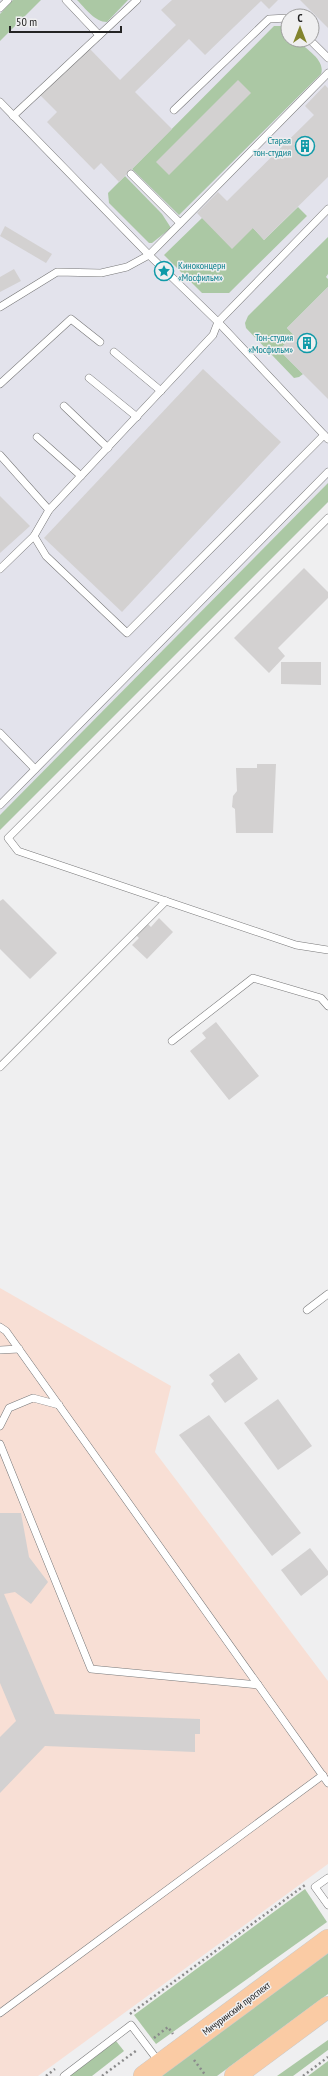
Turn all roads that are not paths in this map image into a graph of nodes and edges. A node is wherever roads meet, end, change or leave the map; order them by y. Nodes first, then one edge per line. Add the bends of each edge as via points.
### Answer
1 (8, 0) edge
2 (66, 0) edge
3 (137, 0) edge
4 (0, 8) edge
5 (280, 18) edge
6 (99, 35) junction
7 (318, 48) edge
8 (328, 58) edge
9 (328, 73) edge
10 (0, 102) edge
11 (174, 110) dead end
12 (13, 116) junction
13 (131, 174) dead end
14 (328, 209) edge
15 (180, 223) junction
16 (149, 255) junction
17 (0, 307) edge
18 (218, 322) junction
19 (100, 342) dead end
20 (114, 352) dead end
21 (89, 378) dead end
22 (0, 384) edge
23 (161, 391) junction
24 (64, 406) dead end
25 (137, 417) junction
26 (37, 437) dead end
27 (326, 437) edge
28 (108, 448) junction
29 (0, 455) edge
30 (328, 472) edge
31 (81, 476) junction
32 (49, 510) junction
33 (328, 518) edge
34 (34, 536) junction
35 (0, 569) edge
36 (0, 733) edge
37 (35, 769) junction
38 (0, 805) edge
39 (166, 901) junction
40 (328, 950) edge
41 (328, 1006) edge
42 (172, 1041) dead end
43 (0, 1067) edge
44 (328, 1294) edge
45 (307, 1310) dead end
46 (0, 1327) edge
47 (19, 1349) junction
48 (0, 1350) edge
49 (59, 1404) junction
50 (0, 1426) edge
51 (0, 1444) edge
52 (258, 1685) junction
53 (323, 1775) junction
54 (328, 1783) edge
55 (328, 1878) edge
56 (328, 1904) edge
57 (328, 1940) edge
58 (328, 2007) edge
59 (0, 2013) edge
60 (160, 2064) junction
61 (64, 2076) edge
62 (144, 2076) edge
63 (235, 2076) edge

1 - 4 lane
2 - 6 lane
3 - 6 lane
5 - 11 lane via 269,19
6 - 12 lane
7 - 8 lane
9 - 15 lane
10 - 12 lane
12 - 16 lane
13 - 15 lane
14 - 18 lane
15 - 16 lane
16 - 17 lane via 127,267 101,273 57,272
16 - 18 lane
18 - 23 lane via 213,336
18 - 27 lane
19 - 22 lane via 72,319
20 - 23 lane
21 - 25 lane
23 - 25 lane
24 - 28 lane
25 - 28 lane
26 - 31 lane
27 - 34 lane via 127,633 46,556
28 - 31 lane
29 - 32 lane
30 - 37 lane
31 - 32 lane
32 - 34 lane
33 - 39 lane via 8,838 18,851
34 - 35 lane
36 - 37 lane
37 - 38 lane
39 - 40 lane via 296,945
39 - 43 lane
41 - 42 lane via 321,998 253,978
44 - 45 lane
46 - 47 lane
47 - 48 lane
47 - 49 lane
49 - 50 lane via 33,1398 9,1408
49 - 52 lane
51 - 52 lane via 91,1669
52 - 53 lane
53 - 54 lane
53 - 59 lane
55 - 56 lane via 315,1887
57 - 60 main road, Мичуринский проспект
58 - 63 main road
60 - 61 lane via 131,2025
60 - 62 main road, Мичуринский проспект

